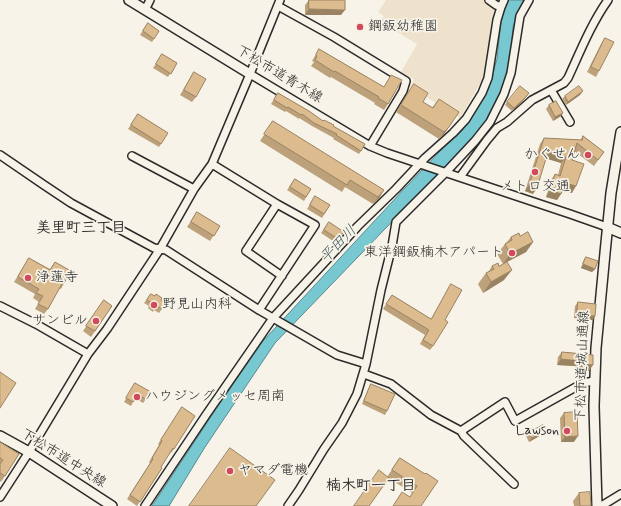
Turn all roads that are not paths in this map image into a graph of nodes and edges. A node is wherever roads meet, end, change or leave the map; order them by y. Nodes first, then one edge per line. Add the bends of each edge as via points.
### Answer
1 (128, 0) edge
2 (150, 0) edge
3 (489, 0) edge
4 (529, 0) edge
5 (608, 0) edge
6 (279, 3) edge
7 (502, 3) edge
8 (144, 10) junction
9 (250, 74) junction
10 (551, 90) junction
11 (570, 122) dead end
12 (621, 132) edge
13 (370, 146) junction
14 (0, 155) edge
15 (132, 156) dead end
16 (212, 164) junction
17 (421, 164) junction
18 (444, 172) junction
19 (460, 178) junction
20 (194, 189) junction
21 (276, 204) junction
22 (607, 227) junction
23 (621, 233) edge
24 (160, 249) junction
25 (282, 276) junction
26 (0, 306) edge
27 (259, 310) junction
28 (275, 318) junction
29 (88, 354) junction
30 (366, 364) junction
31 (364, 374) junction
32 (594, 381) junction
33 (461, 431) junction
34 (0, 436) edge
35 (28, 452) junction
36 (514, 484) dead end
37 (621, 494) edge
38 (0, 497) edge
39 (112, 506) edge
40 (145, 506) edge
41 (288, 506) edge
42 (597, 506) edge

1 - 8 street, 下松市道青木線
2 - 8 street
3 - 7 street via 496,5
4 - 18 street via 520,16 511,73 504,94 490,122
5 - 10 street via 593,24 568,78
6 - 9 street
6 - 13 street via 406,80 403,91
7 - 17 street via 488,78 482,92 466,119
8 - 9 street, 下松市道青木線
9 - 13 street, 下松市道青木線
9 - 16 street
10 - 11 street
10 - 19 street via 497,128
12 - 22 street, 下松市道城山通線
13 - 17 street, 下松市道青木線
14 - 24 street via 71,203
15 - 20 street
16 - 20 street
16 - 21 street
17 - 18 street, 下松市道青木線
17 - 28 street via 358,226
18 - 19 street
18 - 30 street via 396,222
19 - 22 street
20 - 24 street
21 - 25 street via 246,251
21 - 25 street via 315,225
22 - 23 street
22 - 32 street, 下松市道城山通線
24 - 27 street via 166,250
24 - 29 street
25 - 27 street
26 - 29 street
27 - 28 street
28 - 30 street via 337,355
28 - 40 street
29 - 35 street
30 - 31 street
31 - 33 street via 391,384 431,415
31 - 41 street via 342,423
32 - 33 street via 583,383 515,421 506,402
32 - 42 street, 下松市道城山通線
33 - 36 street
34 - 35 street, 下松市道中央線
35 - 38 street
35 - 39 street, 下松市道中央線
37 - 42 street

